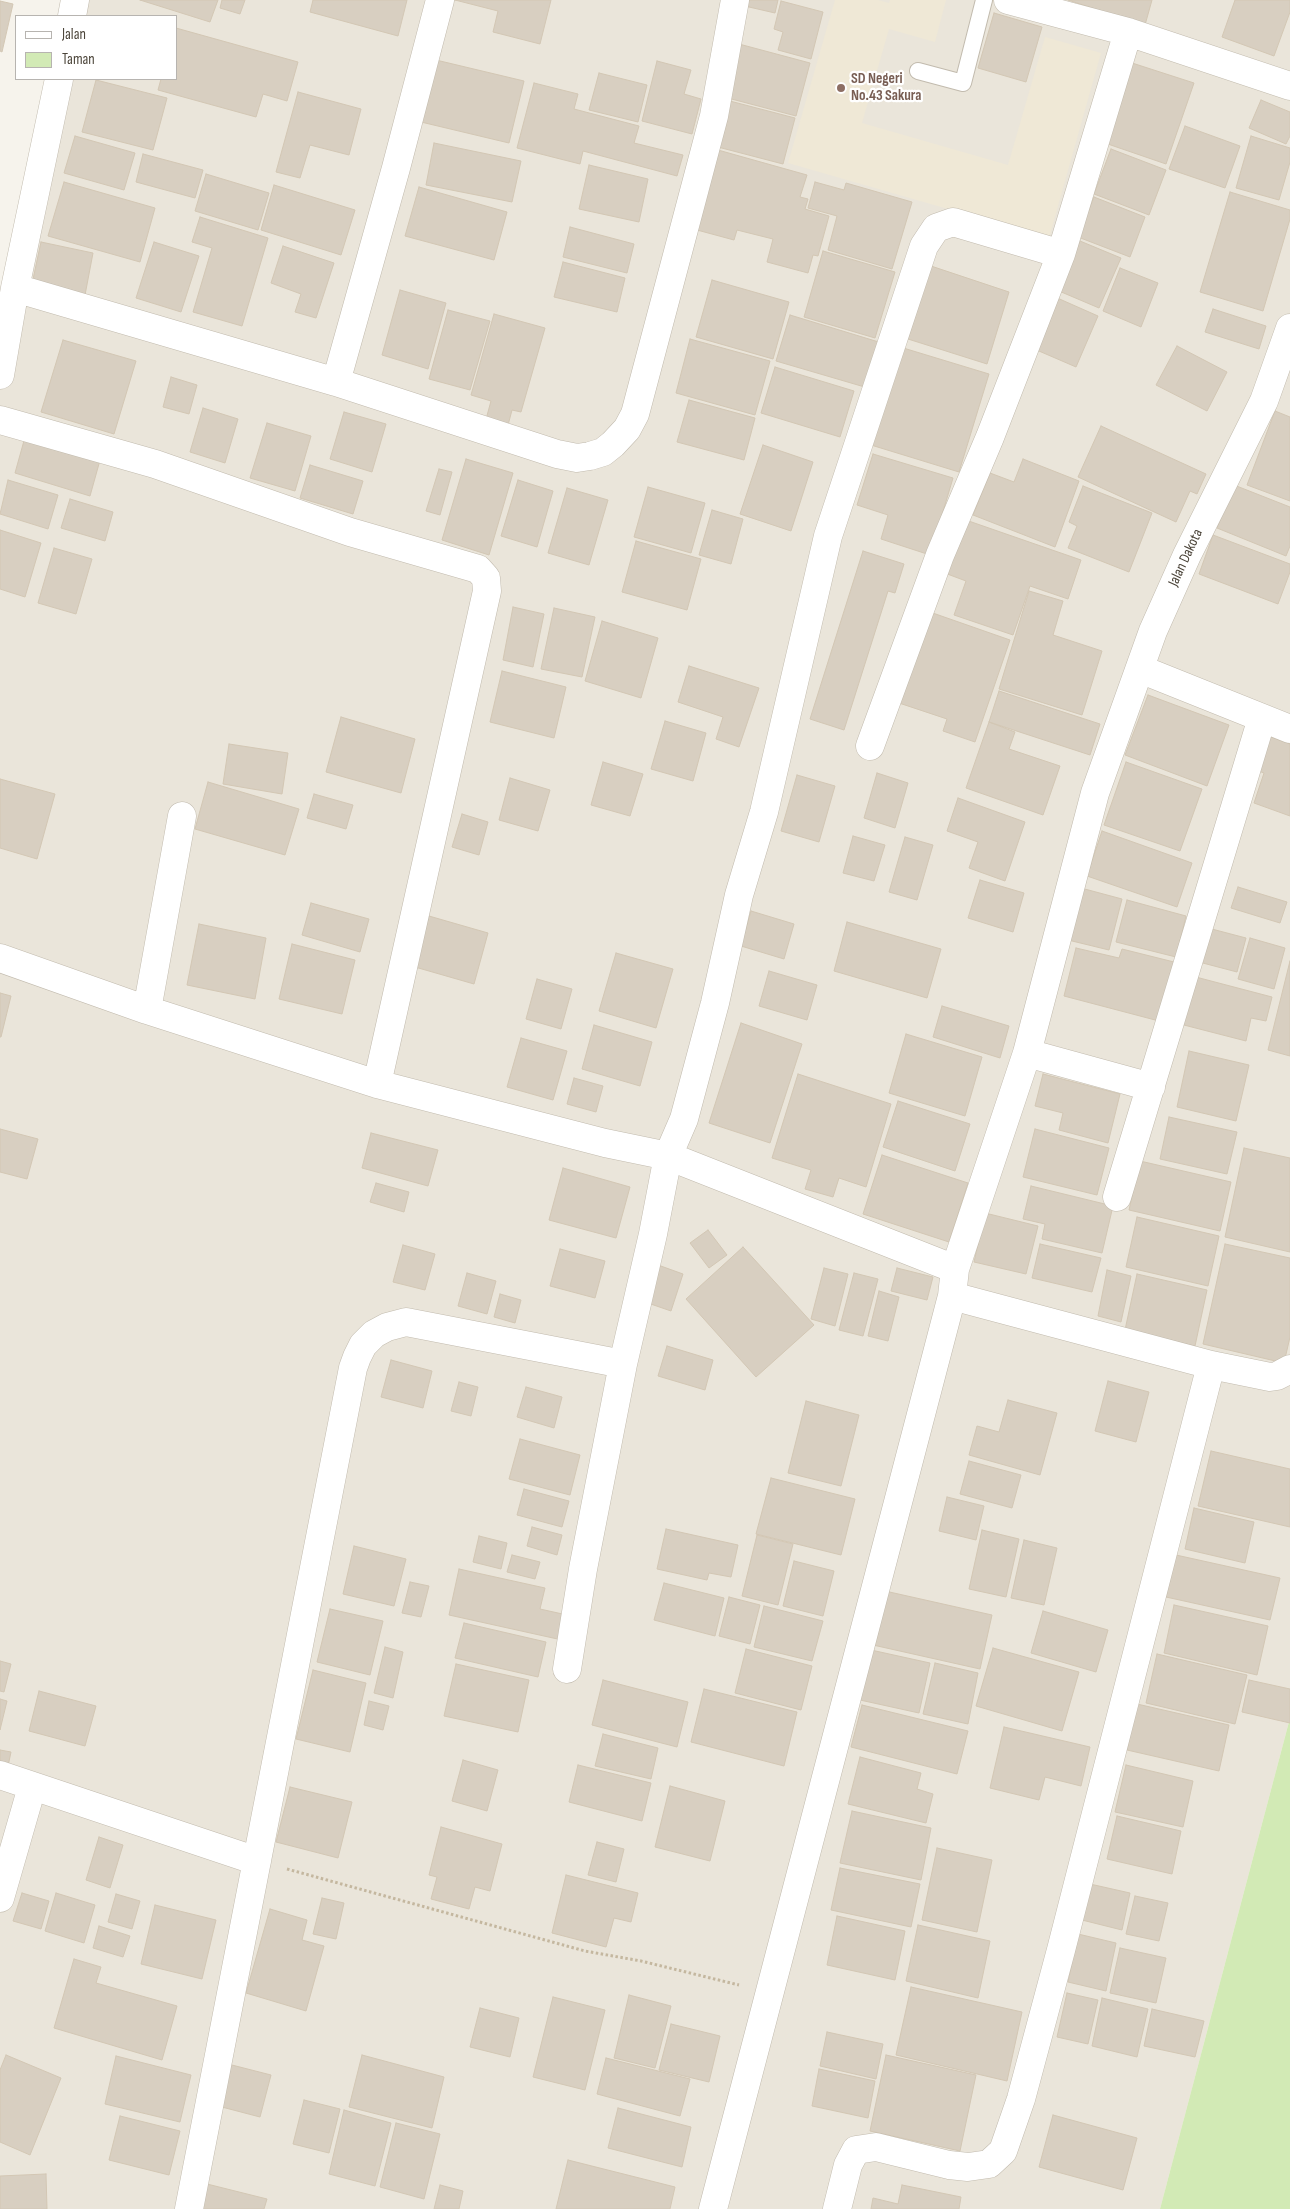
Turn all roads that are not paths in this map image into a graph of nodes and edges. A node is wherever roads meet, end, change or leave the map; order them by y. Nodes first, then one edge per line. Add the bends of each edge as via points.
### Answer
1 (75, 0) edge
2 (440, 0) edge
3 (735, 0) edge
4 (984, 0) edge
5 (1008, 0) edge
6 (1055, 6) edge
7 (72, 15) edge
8 (1128, 32) junction
9 (918, 71) dead end
10 (58, 80) edge
11 (1290, 86) edge
12 (1061, 254) junction
13 (15, 288) junction
14 (1290, 328) edge
15 (0, 375) edge
16 (336, 382) junction
17 (0, 420) edge
18 (1140, 669) junction
19 (1262, 718) junction
20 (1290, 729) edge
21 (870, 746) dead end
22 (182, 816) dead end
23 (0, 958) edge
24 (147, 1010) junction
25 (1027, 1053) junction
26 (377, 1084) junction
27 (1151, 1087) junction
28 (668, 1156) junction
29 (1117, 1197) dead end
30 (955, 1269) junction
31 (952, 1296) junction
32 (623, 1364) junction
33 (1211, 1365) junction
34 (1290, 1369) edge
35 (567, 1669) dead end
36 (0, 1775) edge
37 (32, 1787) junction
38 (257, 1861) junction
39 (0, 1898) edge
40 (189, 2209) edge
41 (713, 2209) edge
42 (837, 2209) edge

1 - 7 street
2 - 16 street
3 - 16 street via 714,116 636,414 613,444 590,456 576,458 557,454
4 - 9 lane via 963,83
5 - 6 street
6 - 8 street
8 - 11 street
8 - 12 street
10 - 13 street
12 - 21 street via 940,555
12 - 28 street via 953,222 936,228 924,246 828,536 764,812 739,895 715,1003 684,1119
13 - 15 street
13 - 16 street
14 - 18 street, Jalan Dakota via 1264,401 1187,555
17 - 26 street via 155,464 350,532 478,569 486,578 487,591
18 - 19 street
18 - 25 street, Jalan Dakota via 1095,793
19 - 20 street
19 - 27 street
22 - 24 street
23 - 24 street
24 - 26 street
25 - 27 street
25 - 30 street, Jalan Dakota
26 - 28 street via 605,1143
27 - 29 street
28 - 30 street
28 - 32 street
30 - 31 street, Jalan Dakota
31 - 33 street
31 - 41 street, Jalan Dakota
32 - 35 street
32 - 38 street via 406,1322 387,1327 363,1345 352,1368
33 - 34 street via 1270,1377
33 - 42 street via 1056,1969 1004,2151 989,2164 968,2168 876,2147 856,2150 848,2165
36 - 37 street
37 - 38 street
37 - 39 street
38 - 40 street

